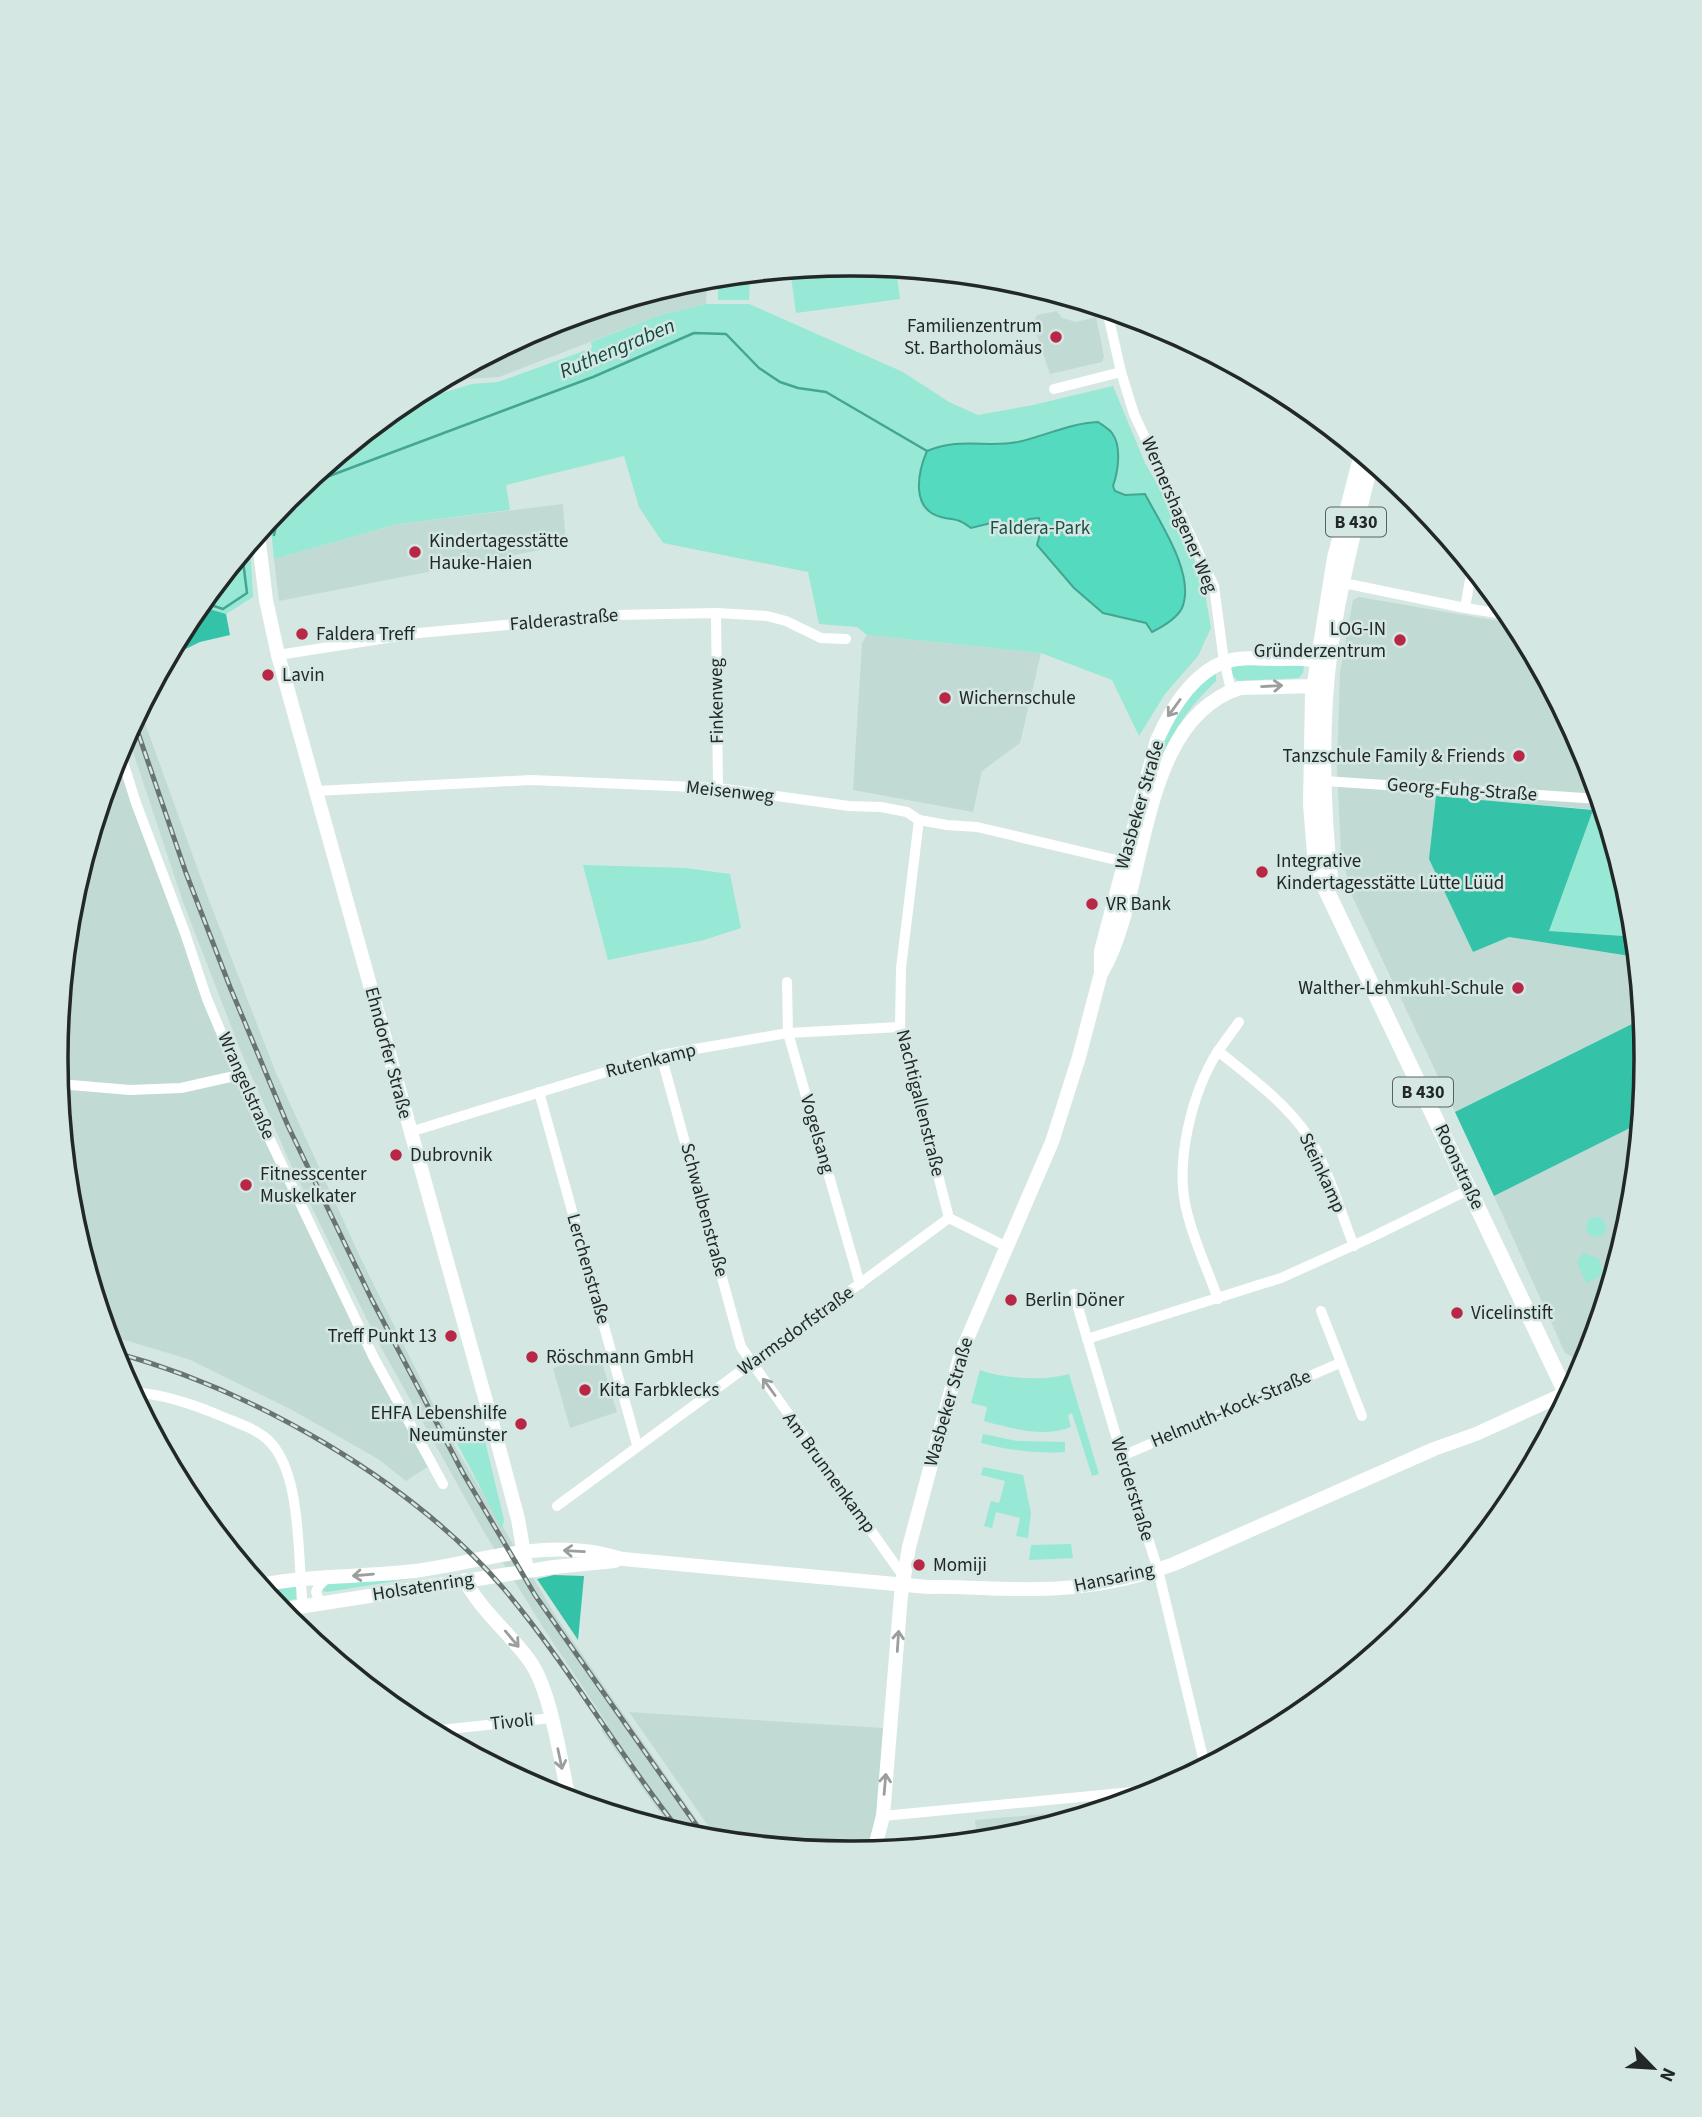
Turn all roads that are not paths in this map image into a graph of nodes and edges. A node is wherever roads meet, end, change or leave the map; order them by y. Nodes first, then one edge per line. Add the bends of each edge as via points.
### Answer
1 (1109, 319) edge
2 (1121, 372) junction
3 (1054, 389) dead end
4 (1359, 464) edge
5 (1368, 471) edge
6 (259, 545) edge
7 (1470, 579) edge
8 (1337, 582) junction
9 (1465, 608) junction
10 (1494, 612) edge
11 (716, 613) junction
12 (846, 639) dead end
13 (278, 654) junction
14 (1224, 662) junction
15 (1322, 673) junction
16 (1231, 691) junction
17 (125, 767) edge
18 (1324, 781) junction
19 (718, 788) junction
20 (316, 791) junction
21 (1589, 798) edge
22 (919, 820) junction
23 (1130, 863) junction
24 (1332, 898) junction
25 (787, 982) dead end
26 (1239, 1022) dead end
27 (900, 1027) junction
28 (788, 1033) junction
29 (1218, 1051) junction
30 (661, 1055) junction
31 (239, 1075) junction
32 (69, 1085) edge
33 (539, 1092) junction
34 (410, 1132) junction
35 (1469, 1189) junction
36 (949, 1219) junction
37 (1354, 1246) junction
38 (1007, 1247) junction
39 (860, 1284) junction
40 (1074, 1294) dead end
41 (1218, 1299) junction
42 (1321, 1311) dead end
43 (1087, 1339) junction
44 (751, 1363) junction
45 (1340, 1363) junction
46 (1563, 1383) edge
47 (144, 1393) edge
48 (1556, 1399) edge
49 (1362, 1416) dead end
50 (637, 1445) junction
51 (1122, 1456) junction
52 (443, 1484) dead end
53 (557, 1506) dead end
54 (524, 1552) junction
55 (623, 1559) junction
56 (1158, 1570) junction
57 (527, 1571) junction
58 (327, 1578) junction
59 (300, 1579) junction
60 (465, 1580) junction
61 (270, 1583) edge
62 (903, 1584) junction
63 (320, 1603) junction
64 (303, 1606) junction
65 (294, 1608) edge
66 (551, 1718) junction
67 (449, 1729) edge
68 (1203, 1758) edge
69 (566, 1788) edge
70 (1122, 1793) edge
71 (883, 1816) junction
72 (877, 1840) edge

1 - 2 street, Wernershagener Weg
2 - 3 street
2 - 14 street, Wernershagener Weg via 1134,414 1214,586
4 - 8 main road, B 430 via 1343,523
5 - 8 main road, B 430
6 - 13 street, Ehndorfer Straße
7 - 9 street
8 - 9 street
8 - 15 main road, B 430
9 - 10 street
11 - 12 street, Falderastraße via 767,616 821,638
11 - 13 street, Falderastraße via 615,615 432,632
11 - 19 street, Finkenweg
13 - 20 street, Ehndorfer Straße
14 - 15 street via 1249,659
14 - 16 street
14 -> 23 street, Wasbeker Straße via 1199,679 1167,718 1149,764
16 -> 15 street, Wasbeker Straße
15 - 18 main road, Roonstraße / B 430
15 - 24 main road, Roonstraße / B 430 via 1311,804 1320,877
16 - 23 street, Wasbeker Straße via 1215,698 1181,735
17 - 31 street, Wrangelstraße via 207,999
18 - 21 street, Georg-Fuhg-Straße
18 - 24 main road, Roonstraße / B 430
19 - 20 street, Meisenweg via 531,780
19 - 22 street, Meisenweg via 881,807 907,812
20 - 34 street, Ehndorfer Straße
22 - 23 street, Meisenweg via 977,827
22 - 27 street, Nachtigallenstraße via 901,968
23 - 38 street, Wasbeker Straße via 1113,953 1101,973 1056,1131
24 - 35 main road, Roonstraße / B 430
25 - 28 street, Vogelsang
26 - 29 street
27 - 28 street, Rutenkamp
27 - 36 street, Nachtigallenstraße
28 - 30 street, Rutenkamp
28 - 39 street, Vogelsang
29 - 37 street, Steinkamp via 1290,1114 1309,1138
29 - 41 street via 1189,1120 1183,1191
30 - 33 street, Rutenkamp
30 - 44 street, Schwalbenstraße via 741,1347
31 - 32 street via 181,1088
31 - 52 street, Wrangelstraße via 374,1358
33 - 34 street, Rutenkamp
33 - 50 street, Lerchenstraße
34 - 54 street, Ehndorfer Straße via 506,1472
35 - 37 street
35 - 46 main road, Roonstraße / B 430
36 - 38 street
36 - 39 street, Warmsdorfstraße
37 - 41 street
38 - 62 street, Wasbeker Straße via 957,1365
39 - 44 street, Warmsdorfstraße
40 - 43 street, Werderstraße
41 - 43 street
42 - 45 street
43 - 51 street, Werderstraße
44 - 50 street, Warmsdorfstraße
62 -> 44 street, Am Brunnenkamp via 901,1573
45 - 49 street
45 - 51 street, Helmuth-Kock-Straße
47 - 59 street via 212,1412 255,1430 278,1451 290,1476
48 - 56 street, Hansaring
50 - 53 street, Warmsdorfstraße
51 - 56 street, Werderstraße
55 -> 54 street, Hansaring via 592,1552
54 - 57 street, Ehndorfer Straße
54 -> 58 street, Holsatenring via 417,1570
55 - 57 street, Hansaring
55 - 62 street, Hansaring
56 - 62 street, Hansaring via 1066,1588
56 - 68 street, Werderstraße
57 - 60 street, Holsatenring
58 - 59 street, Holsatenring
58 - 63 street via 316,1592
59 - 61 street, Holsatenring
59 - 64 street
60 - 63 street, Holsatenring
60 -> 66 street via 530,1660
71 -> 62 street, Wasbeker Straße
63 - 64 street, Holsatenring
64 - 65 street, Holsatenring
66 - 67 street, Tivoli
66 -> 69 street
70 - 71 street
71 - 72 street, Wasbeker Straße

